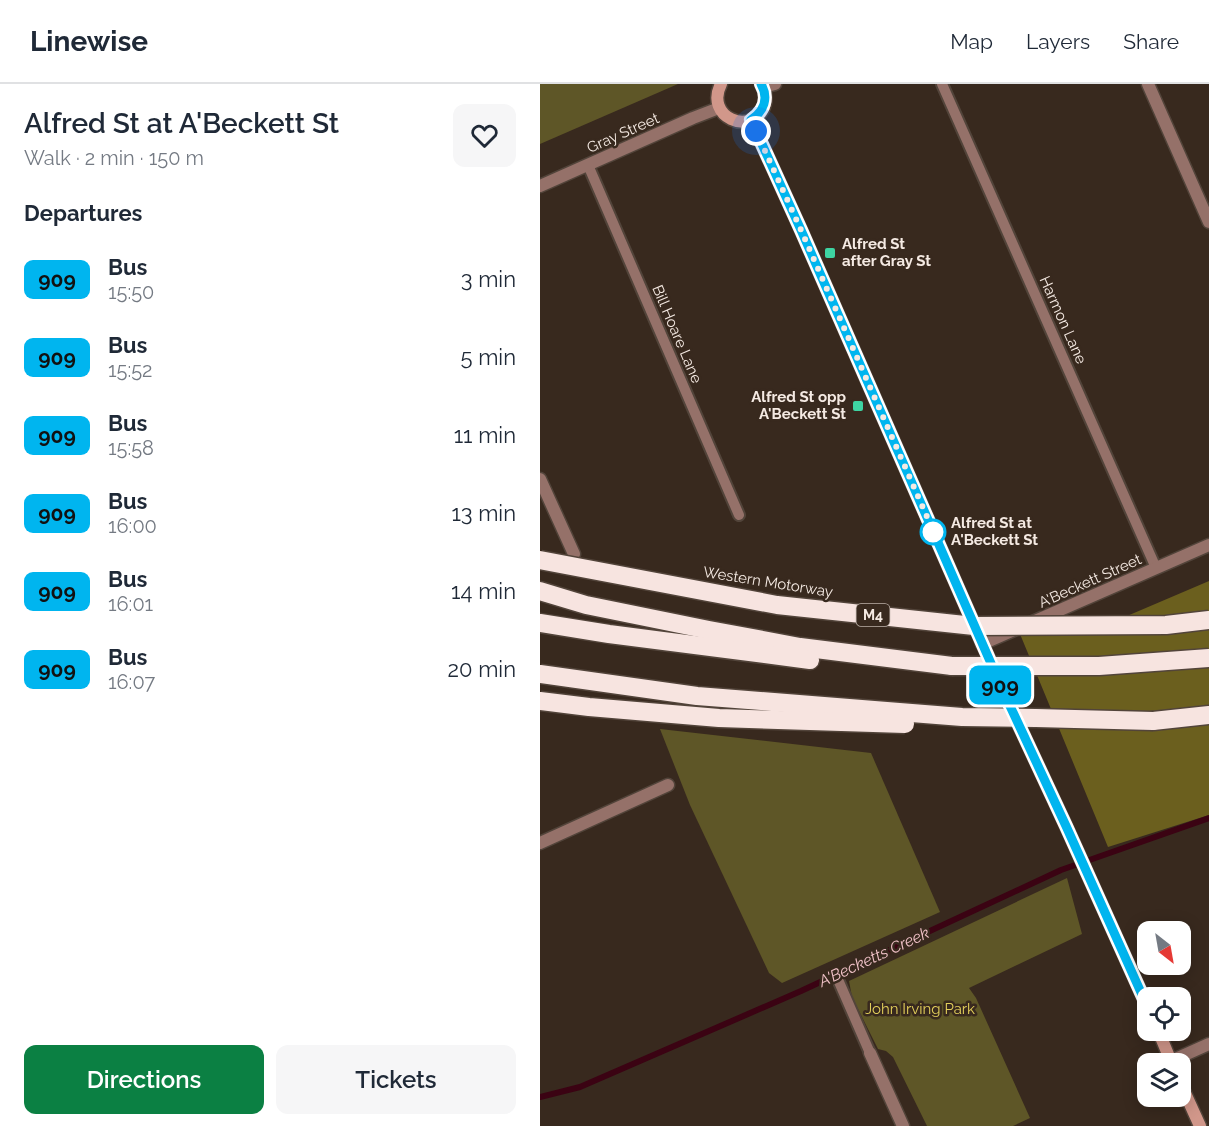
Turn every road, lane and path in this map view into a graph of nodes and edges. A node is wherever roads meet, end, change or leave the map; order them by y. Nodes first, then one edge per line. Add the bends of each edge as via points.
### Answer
1 (721, 84) edge
2 (942, 84) edge
3 (1148, 84) edge
4 (766, 85) edge
5 (719, 108) junction
6 (751, 120) junction
7 (588, 165) junction
8 (540, 186) edge
9 (1209, 222) edge
10 (540, 479) edge
11 (740, 515) dead end
12 (1209, 545) edge
13 (573, 554) dead end
14 (540, 560) edge
15 (1156, 568) junction
16 (540, 591) edge
17 (1209, 620) edge
18 (540, 623) edge
19 (982, 644) junction
20 (1209, 658) edge
21 (952, 666) junction
22 (540, 674) edge
23 (540, 700) edge
24 (1209, 715) edge
25 (1153, 721) junction
26 (668, 784) dead end
27 (540, 843) edge
28 (836, 975) dead end
29 (1139, 987) edge
30 (1209, 1044) edge
31 (870, 1053) joint
32 (1190, 1053) edge
33 (1191, 1106) edge
34 (903, 1126) edge
35 (1200, 1126) edge

1 - 5 street
2 - 15 lane, Harmon Lane
3 - 9 street
4 - 6 street via 764,106
5 - 6 street via 729,119
5 - 7 street, Gray Street
6 - 19 street
7 - 8 street, Gray Street
7 - 11 lane, Bill Hoare Lane
10 - 13 street
12 - 15 street, A'Beckett Street
14 - 17 highway, Western Motorway / M4, bridge via 777,605 974,626 1166,625
15 - 19 street, A'Beckett Street
16 - 21 highway via 586,605 800,647
18 - 21 highway via 836,664
19 - 29 street
20 - 21 highway, bridge via 1099,666
22 - 25 highway, bridge via 697,696 962,717
23 - 25 highway, bridge via 731,719 1013,727
24 - 25 highway
26 - 27 street
28 - 31 lane
30 - 32 street
31 - 34 street
33 - 35 street

